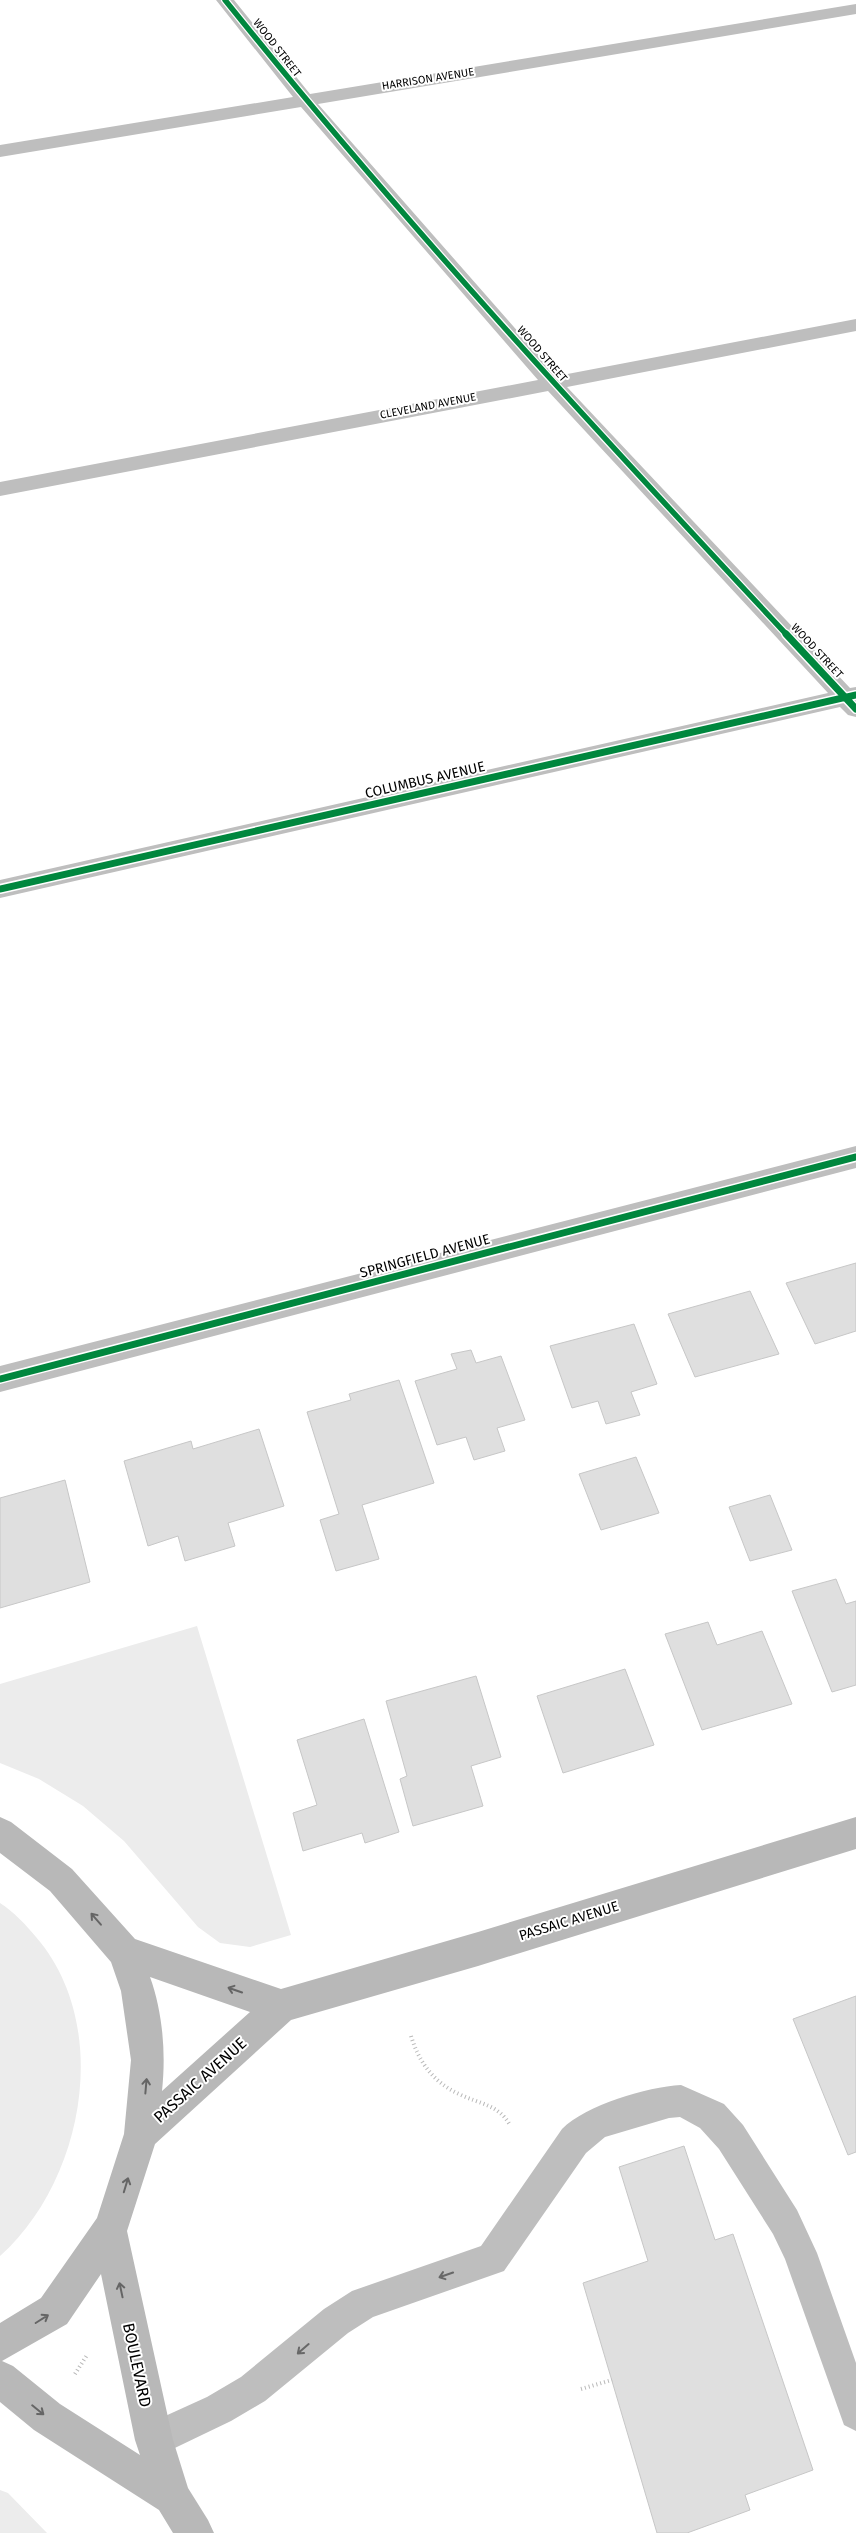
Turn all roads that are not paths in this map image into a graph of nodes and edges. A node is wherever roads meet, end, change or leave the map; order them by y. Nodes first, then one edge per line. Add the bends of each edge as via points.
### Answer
1 (226, 0) edge
2 (856, 9) edge
3 (304, 100) junction
4 (0, 151) edge
5 (856, 325) edge
6 (551, 382) junction
7 (0, 489) edge
8 (852, 701) edge
9 (0, 889) edge
10 (856, 1157) edge
11 (0, 1379) edge
12 (856, 1833) edge
13 (0, 1834) edge
14 (124, 1952) junction
15 (281, 2006) junction
16 (141, 2134) junction
17 (109, 2230) junction
18 (0, 2344) edge
19 (0, 2379) edge
20 (856, 2413) edge
21 (154, 2440) junction
22 (172, 2498) junction
23 (196, 2533) edge

1 - 3 street, WOOD STREET
2 - 3 street, HARRISON AVENUE
3 - 4 street, HARRISON AVENUE
3 - 6 street, WOOD STREET
5 - 6 street, CLEVELAND AVENUE
6 - 7 street, CLEVELAND AVENUE
6 - 8 street, WOOD STREET
8 - 9 street, COLUMBUS AVENUE
10 - 11 street, SPRINGFIELD AVENUE
12 - 15 street, PASSAIC AVENUE
14 -> 13 street via 62,1880
15 -> 14 street
16 -> 14 street via 148,2060 138,1991
15 - 16 street, PASSAIC AVENUE
17 -> 16 street
18 -> 17 street via 54,2311
21 -> 17 street, BOULEVARD
19 -> 22 street, BOULEVARD via 47,2417
20 -> 21 lane via 800,2253 785,2222 731,2137 712,2116 681,2101 586,2129 574,2141 492,2259 364,2303 336,2321 253,2389
21 - 22 street, BOULEVARD
22 - 23 street, BOULEVARD

